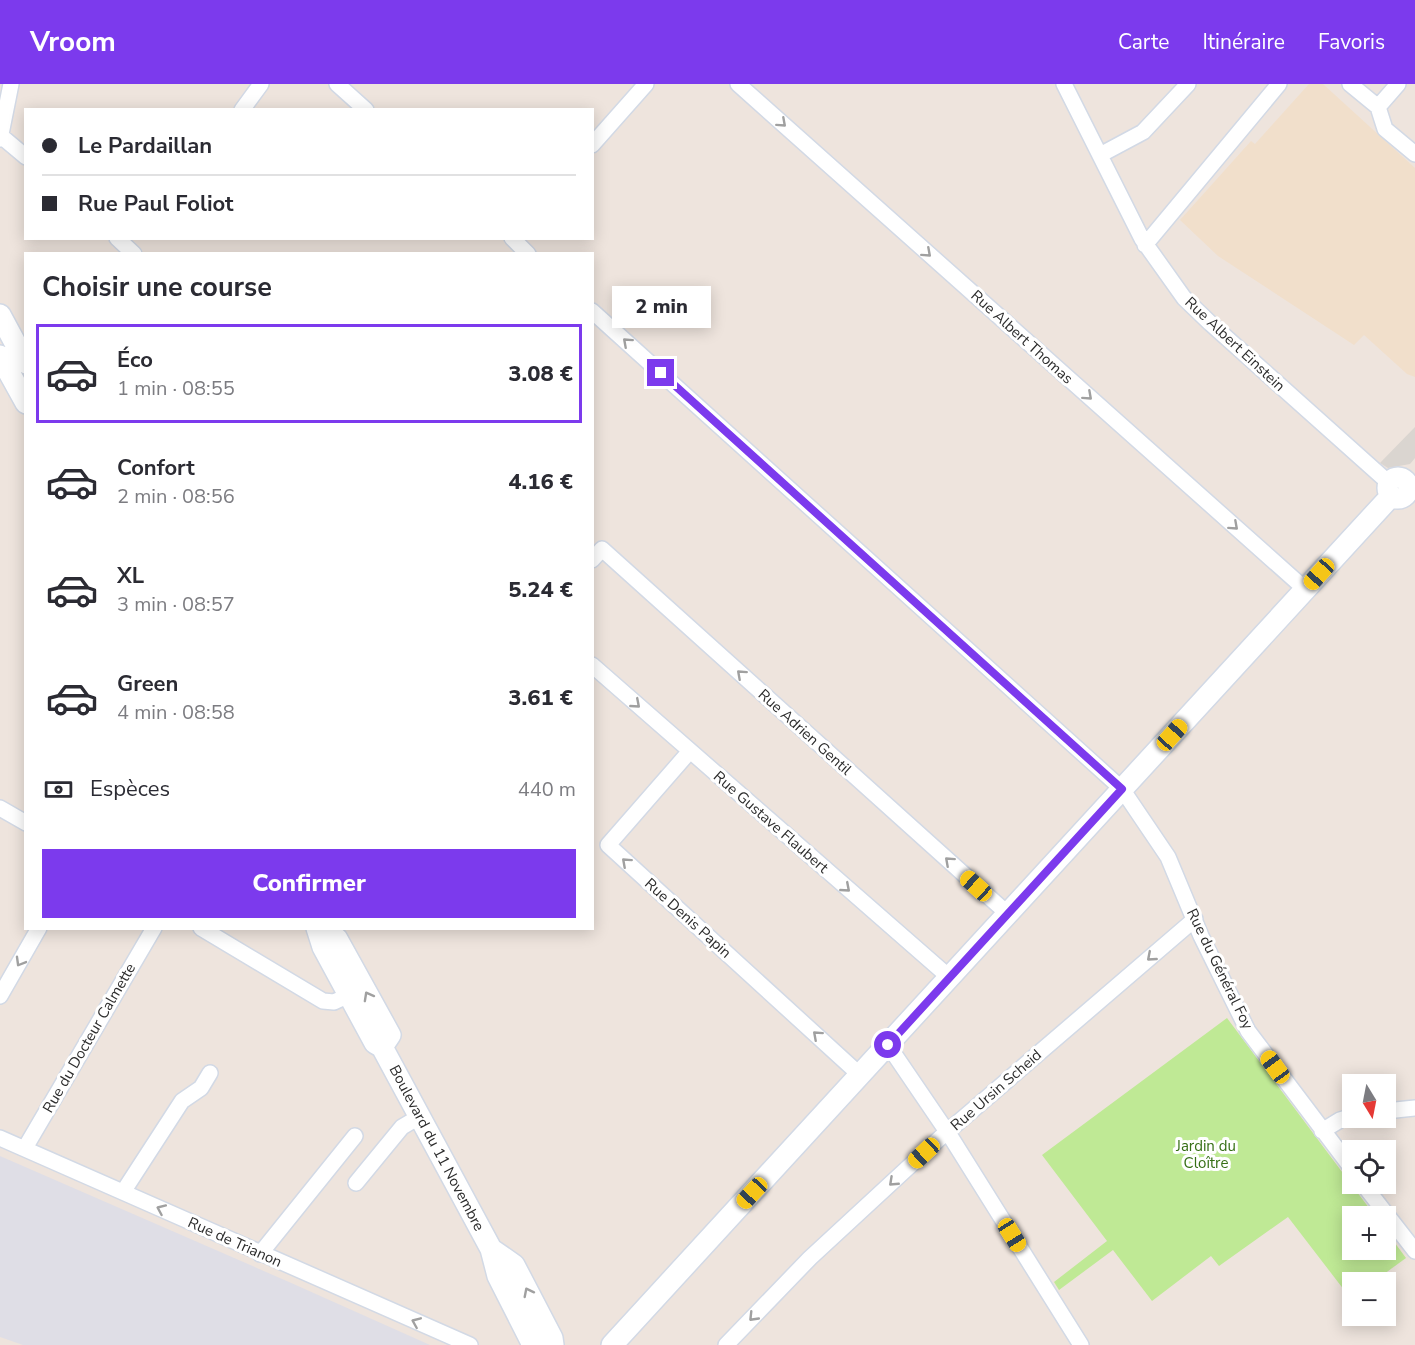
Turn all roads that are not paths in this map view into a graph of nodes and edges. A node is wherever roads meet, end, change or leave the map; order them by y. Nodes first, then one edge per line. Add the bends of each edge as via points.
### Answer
1 (11, 84) edge
2 (261, 84) edge
3 (337, 84) edge
4 (646, 84) edge
5 (738, 84) edge
6 (1064, 84) edge
7 (1188, 84) edge
8 (1279, 84) edge
9 (1350, 84) edge
10 (1398, 84) edge
11 (1378, 107) junction
12 (244, 108) edge
13 (364, 108) edge
14 (0, 137) edge
15 (594, 144) edge
16 (1415, 154) edge
17 (1100, 155) junction
18 (24, 156) edge
19 (119, 240) edge
20 (513, 240) edge
21 (1145, 244) junction
22 (132, 252) edge
23 (526, 252) edge
24 (594, 314) edge
25 (0, 315) edge
26 (0, 356) edge
27 (24, 359) edge
28 (24, 399) edge
29 (1400, 482) edge
30 (597, 555) edge
31 (1305, 590) junction
32 (594, 667) edge
33 (690, 751) junction
34 (1122, 789) junction
35 (0, 808) edge
36 (24, 822) edge
37 (1008, 914) junction
38 (1195, 919) junction
39 (38, 930) edge
40 (153, 930) edge
41 (204, 930) edge
42 (318, 930) edge
43 (326, 930) edge
44 (950, 977) junction
45 (349, 995) junction
46 (0, 996) edge
47 (888, 1045) junction
48 (382, 1047) junction
49 (210, 1073) dead end
50 (860, 1075) junction
51 (1415, 1108) edge
52 (1396, 1110) edge
53 (420, 1117) junction
54 (1342, 1119) edge
55 (1322, 1131) junction
56 (947, 1132) junction
57 (355, 1136) dead end
58 (0, 1138) edge
59 (25, 1148) junction
60 (1342, 1156) edge
61 (356, 1183) dead end
62 (123, 1192) junction
63 (1371, 1194) edge
64 (491, 1249) junction
65 (1415, 1251) edge
66 (260, 1254) junction
67 (620, 1343) edge
68 (470, 1345) edge
69 (533, 1345) edge
70 (553, 1345) edge
71 (726, 1345) edge
72 (1081, 1345) edge

1 - 14 street
2 - 12 street
3 - 13 street
4 - 15 street
5 -> 31 street, Rue Albert Thomas
6 - 17 street, Rue Albert Einstein
7 - 17 street via 1143,132
8 - 21 street
9 - 11 street
10 - 11 street
11 - 16 street via 1385,129
14 - 18 street
17 - 21 street, Rue Albert Einstein
19 - 22 street
20 - 23 street
21 - 29 street, Rue Albert Einstein via 1185,298 1210,324
34 -> 24 street, Rue du Général Foy
25 - 27 street
26 - 28 street
29 - 31 street
37 -> 30 street, Rue Adrien Gentil
31 - 34 street
32 -> 33 street, Rue Gustave Flaubert
33 -> 44 street, Rue Gustave Flaubert
50 -> 33 street, Rue Denis Papin via 608,845
34 - 37 street
34 - 38 street, Rue du Général Foy via 1168,857
35 - 36 street
37 - 44 street
38 - 55 street, Rue du Général Foy via 1248,1031
38 -> 56 street, Rue Ursin Scheid
39 -> 46 street
40 - 59 street, Rue du Docteur Calmette
41 - 45 street via 323,1001 334,1002
42 - 45 street, Boulevard du 11 Novembre
48 -> 43 street, Boulevard du 11 Novembre via 390,1035 337,939
44 - 47 street
45 - 48 street, Boulevard du 11 Novembre via 375,1043
47 - 50 street
47 - 56 street
48 - 53 street, Boulevard du 11 Novembre
49 - 62 street via 201,1088 182,1101
50 - 67 street
51 - 52 street
53 - 61 street via 402,1127
53 - 64 street, Boulevard du 11 Novembre
54 - 55 street
55 - 60 street, Rue du Général Foy
56 -> 71 street, Rue Ursin Scheid via 810,1258
56 - 72 street
57 - 66 street
58 - 59 street, Rue de Trianon
59 - 62 street, Rue de Trianon
66 -> 62 street, Rue de Trianon
63 - 65 street
64 - 69 street, Boulevard du 11 Novembre via 498,1275
70 -> 64 street, Boulevard du 11 Novembre via 514,1265
68 -> 66 street, Rue de Trianon

